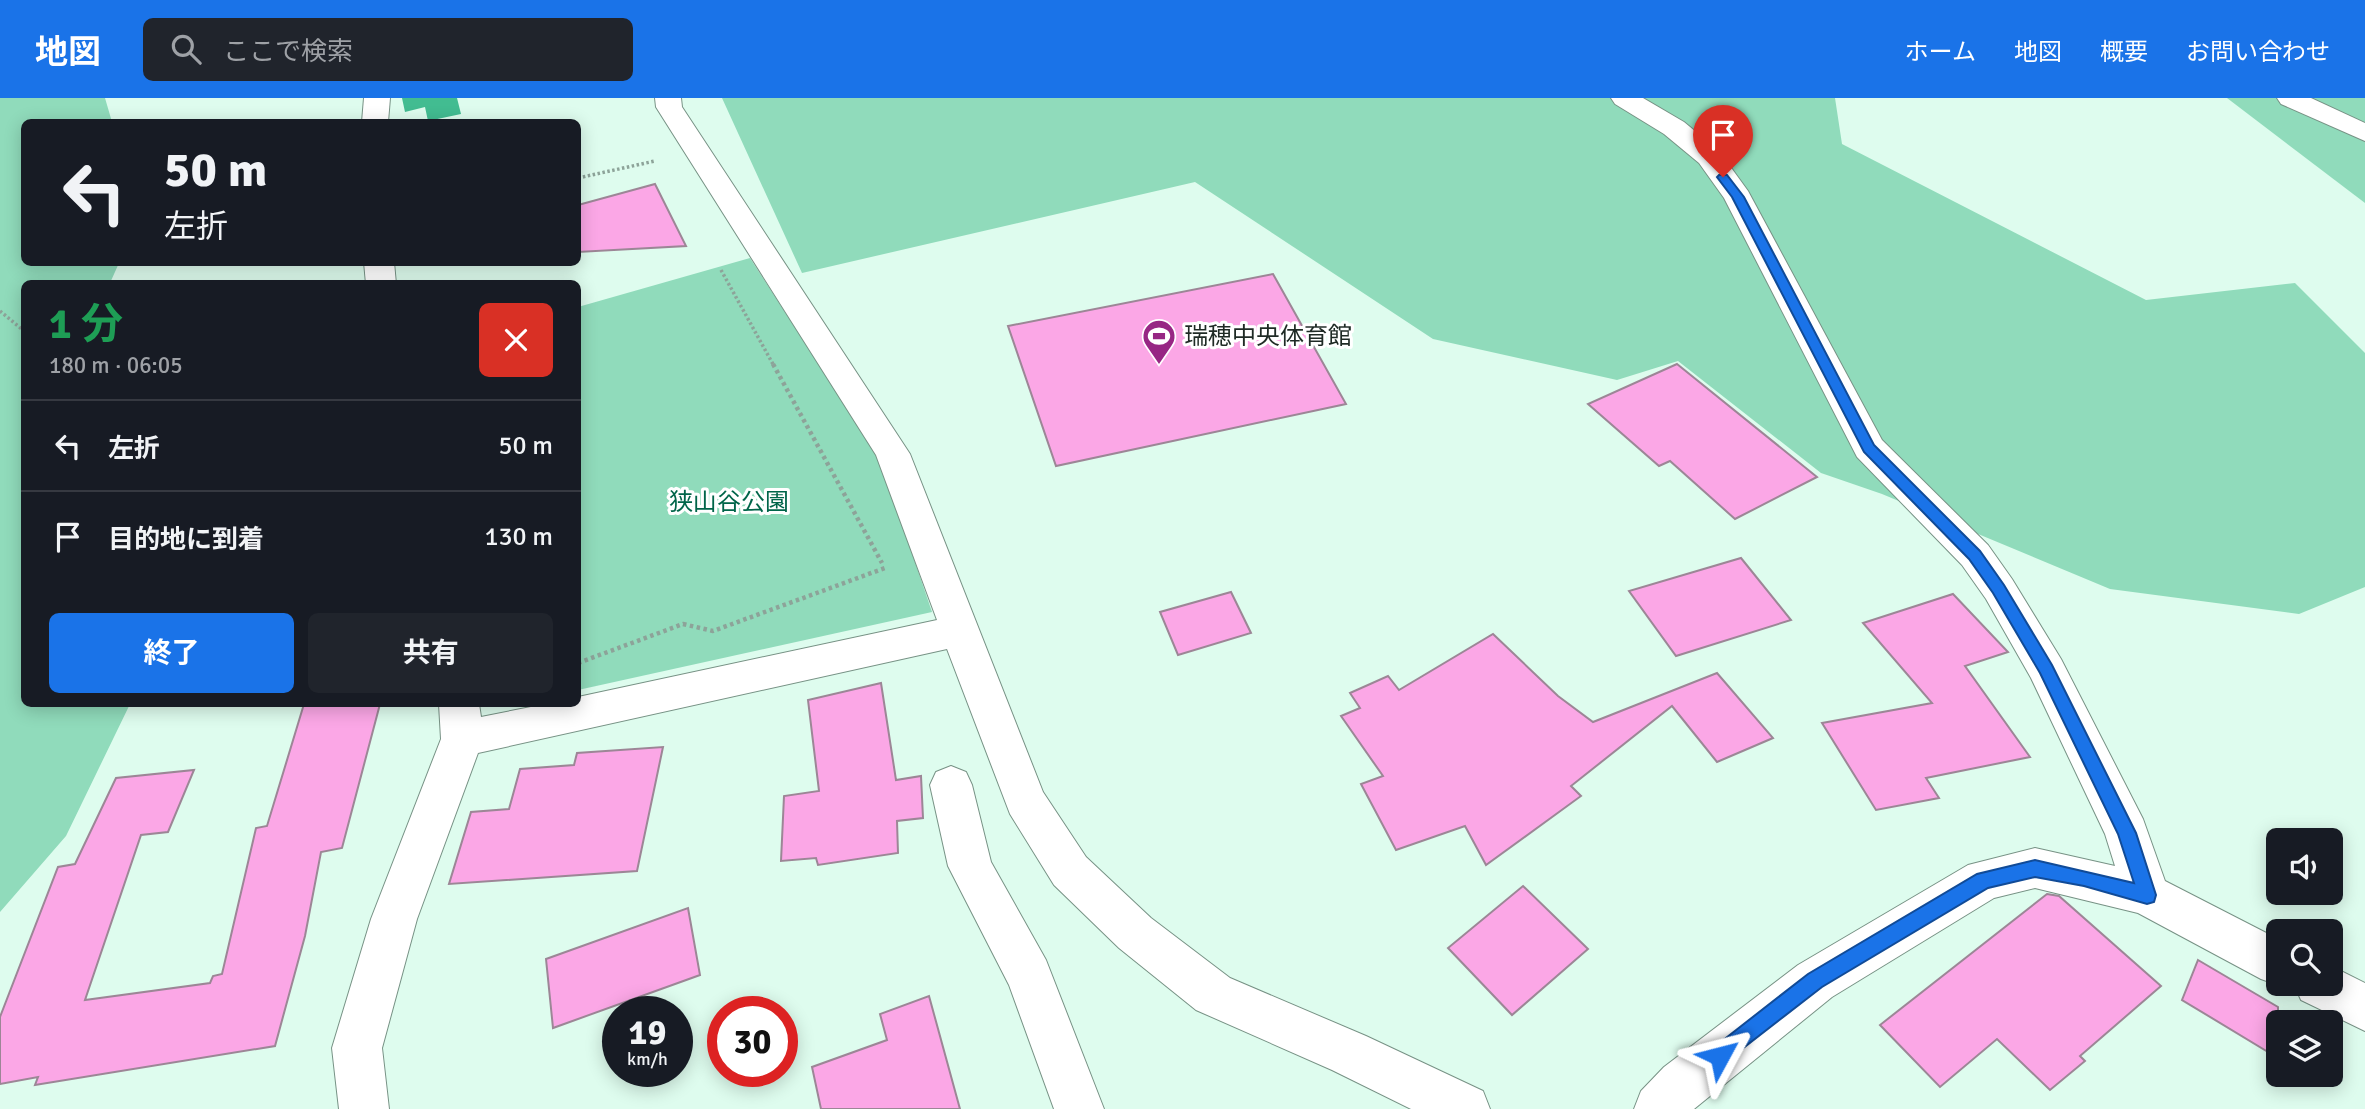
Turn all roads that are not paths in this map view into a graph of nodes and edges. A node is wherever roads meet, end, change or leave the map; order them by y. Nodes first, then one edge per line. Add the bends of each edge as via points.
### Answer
1 (377, 98) edge
2 (668, 98) edge
3 (1624, 98) edge
4 (2290, 98) edge
5 (375, 119) edge
6 (2365, 133) edge
7 (940, 635) junction
8 (581, 699) edge
9 (539, 707) edge
10 (461, 721) edge
11 (951, 785) dead end
12 (2147, 895) junction
13 (2266, 957) edge
14 (2342, 996) edge
15 (2365, 1008) edge
16 (364, 1109) edge
17 (1080, 1109) edge
18 (1465, 1109) edge
19 (1659, 1109) edge

1 - 5 street
2 - 7 street via 676,119 893,454
3 - 12 street via 1674,128 1709,157 1738,197 1869,448 1975,555 1999,589 2047,670 2127,833
4 - 6 street
7 - 8 street
7 - 18 street via 1025,801 1070,871 1135,933 1213,994
9 - 10 street
10 - 16 street via 394,919 357,1048
11 - 17 street via 970,866 1029,976
12 - 13 street
12 - 19 street via 2035,869 1984,880 1815,981
14 - 15 street

